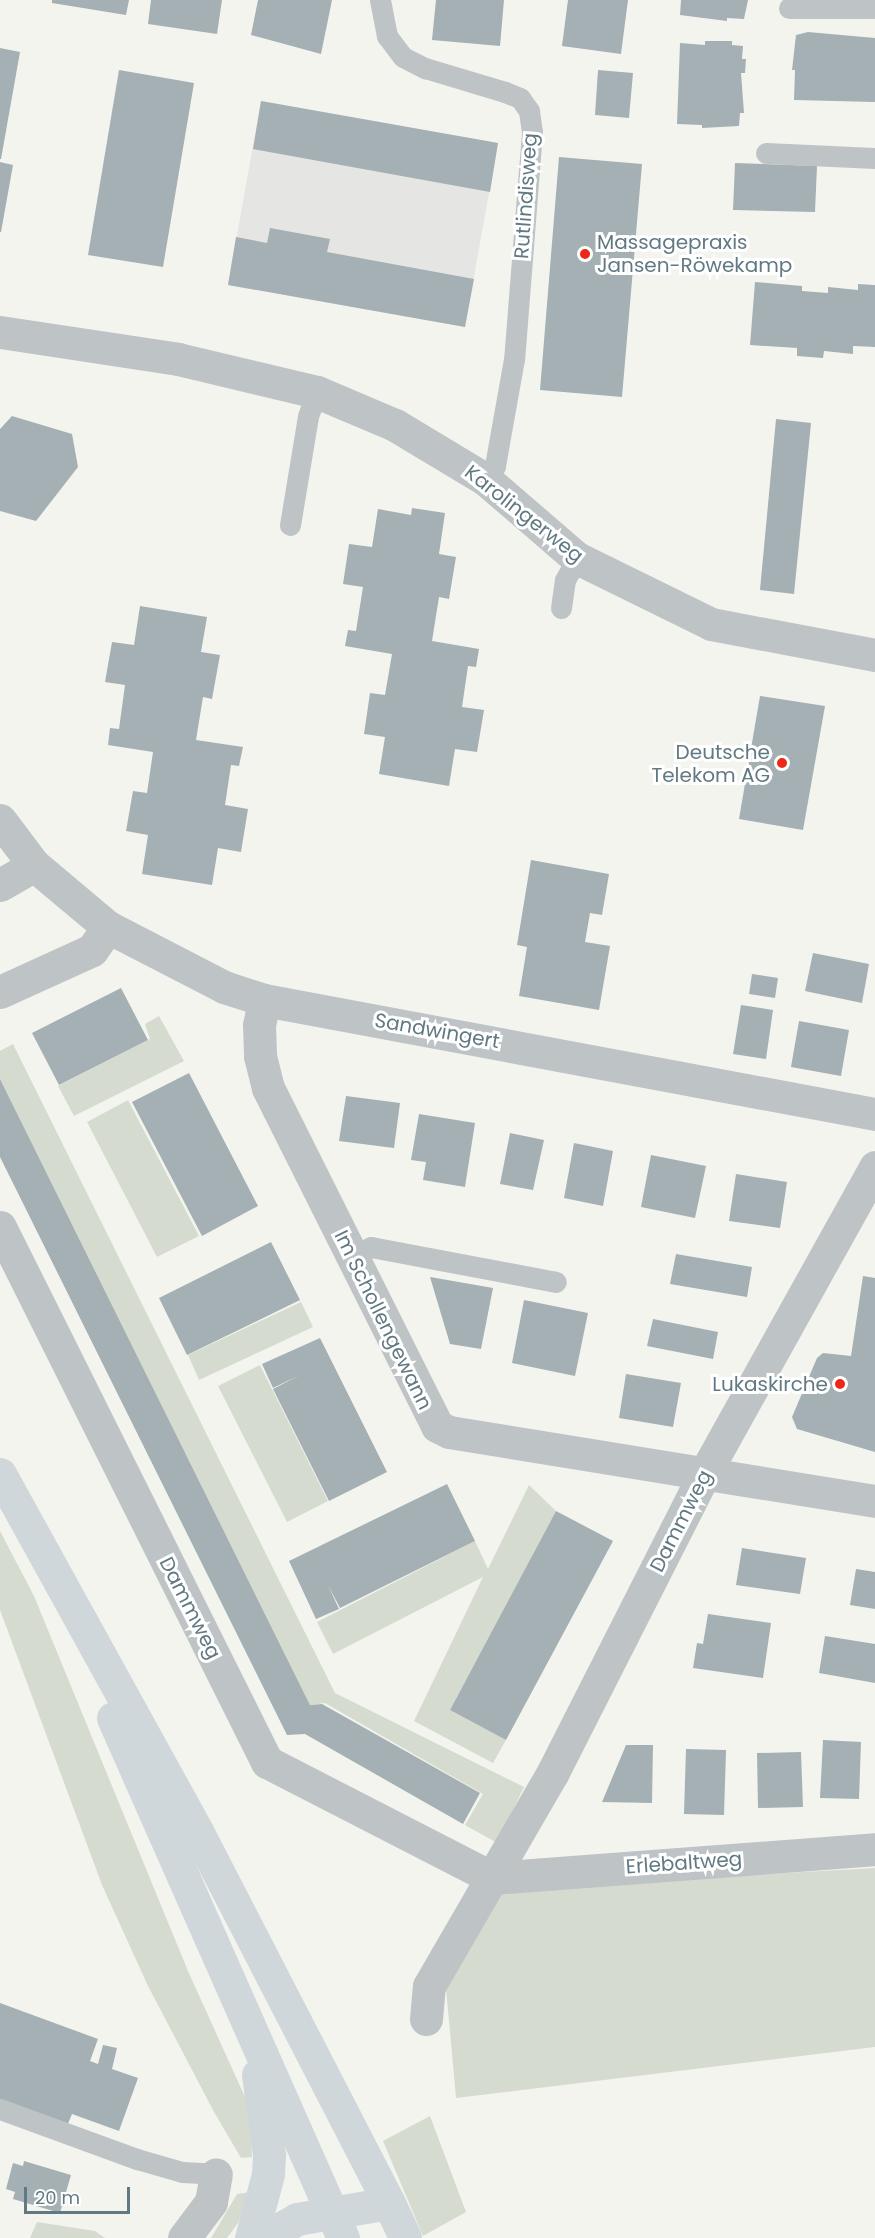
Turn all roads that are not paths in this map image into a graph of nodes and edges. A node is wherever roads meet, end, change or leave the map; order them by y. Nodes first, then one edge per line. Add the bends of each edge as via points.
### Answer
1 (380, 0) edge
2 (789, 8) dead end
3 (875, 8) edge
4 (766, 153) dead end
5 (875, 158) edge
6 (0, 332) edge
7 (317, 392) junction
8 (485, 479) junction
9 (290, 525) dead end
10 (577, 558) junction
11 (561, 608) dead end
12 (875, 654) edge
13 (2, 830) edge
14 (34, 865) junction
15 (0, 885) edge
16 (108, 927) junction
17 (0, 992) edge
18 (264, 1000) junction
19 (875, 1114) edge
20 (875, 1167) edge
21 (0, 1227) edge
22 (351, 1256) junction
23 (556, 1281) dead end
24 (706, 1471) junction
25 (0, 1474) edge
26 (875, 1501) edge
27 (31, 1533) junction
28 (875, 1849) edge
29 (493, 1878) junction
30 (426, 2019) dead end
31 (250, 2029) junction
32 (0, 2109) edge
33 (216, 2174) joint
34 (389, 2204) junction
35 (337, 2224) edge
36 (184, 2238) edge
37 (251, 2238) edge
38 (263, 2238) edge
39 (356, 2238) edge
40 (405, 2238) edge

1 - 8 lane, Rutlindisweg via 387,36 403,57 425,68 520,98 529,111 532,132 514,359 495,466
2 - 3 lane
4 - 5 lane
6 - 7 street, Karolingerweg via 178,359
7 - 8 street, Karolingerweg via 395,425
7 - 9 lane via 308,416
8 - 10 street, Karolingerweg
10 - 11 lane via 565,580
10 - 12 street, Karolingerweg via 711,624
13 - 14 street, Sandwingert
14 - 15 street
14 - 16 street, Sandwingert
16 - 17 street via 92,950
16 - 18 street, Sandwingert via 224,987
18 - 19 street, Sandwingert
18 - 22 street, Im Schollengewann via 259,1046 268,1088
20 - 24 street, Dammweg
21 - 29 street, Dammweg via 267,1762
22 - 23 lane via 370,1247
22 - 24 street, Im Schollengewann via 437,1426 449,1432
24 - 26 street, Im Schollengewann
24 - 29 street, Dammweg via 552,1774
25 - 27 main road
27 - 31 main road
27 - 34 main road via 197,1831
28 - 29 street, Erlebaltweg
29 - 30 street, Dammweg via 429,1986
31 - 35 main road
31 - 37 main road via 269,2155
32 - 33 lane via 137,2159 182,2172
33 - 36 street via 211,2202
34 - 35 main road
34 - 39 main road
34 - 40 main road
35 - 38 main road via 297,2219

